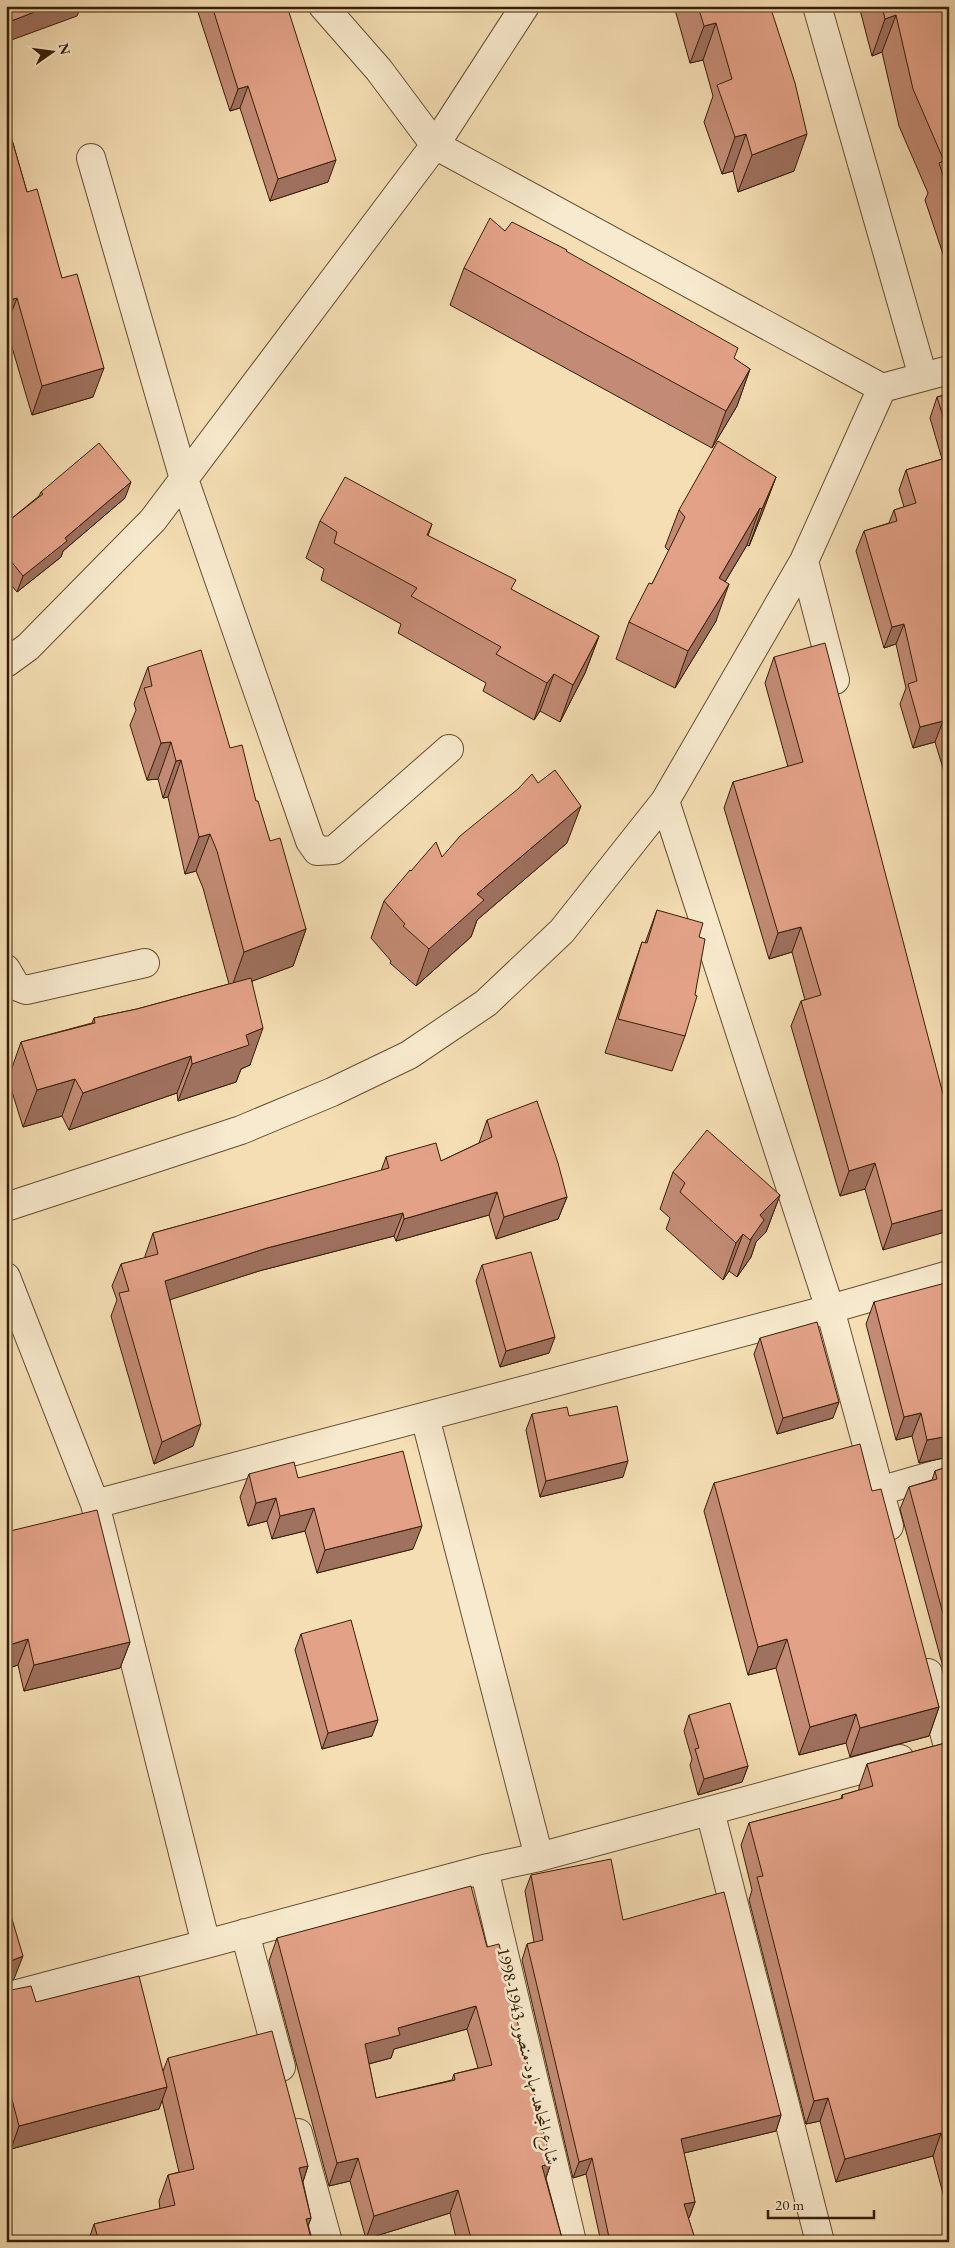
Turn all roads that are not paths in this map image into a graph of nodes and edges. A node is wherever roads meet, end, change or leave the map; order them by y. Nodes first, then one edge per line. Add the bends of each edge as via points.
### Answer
1 (323, 6) edge
2 (525, 6) edge
3 (817, 6) edge
4 (435, 145) junction
5 (91, 158) dead end
6 (949, 370) edge
7 (923, 377) junction
8 (882, 388) junction
9 (184, 479) junction
10 (804, 561) junction
11 (6, 663) edge
12 (841, 704) edge
13 (449, 749) dead end
14 (665, 801) junction
15 (145, 963) dead end
16 (6, 969) edge
17 (6, 1207) edge
18 (949, 1275) edge
19 (6, 1276) edge
20 (830, 1309) junction
21 (425, 1417) junction
22 (949, 1471) edge
23 (879, 1491) junction
24 (95, 1504) junction
25 (895, 1548) edge
26 (923, 1652) edge
27 (948, 1748) edge
28 (710, 1811) junction
29 (539, 1857) junction
30 (484, 1869) junction
31 (245, 1933) junction
32 (206, 1944) junction
33 (6, 1998) edge
34 (328, 2242) edge
35 (572, 2242) edge
36 (820, 2242) edge

1 - 4 street via 379,70
2 - 4 street
3 - 7 street
4 - 8 street
4 - 9 street
5 - 9 street
6 - 7 street
7 - 8 street
8 - 10 street
9 - 11 street via 153,520 28,647
9 - 13 street via 310,841 318,850 334,850
10 - 12 street
10 - 14 street
14 - 17 street via 562,931 486,1003 409,1055 241,1130
14 - 20 street
15 - 16 street via 26,990 16,986
18 - 20 street
19 - 24 street
20 - 21 street
20 - 23 street
21 - 24 street
21 - 29 street
22 - 23 street
23 - 25 street
24 - 32 street
26 - 27 street
27 - 28 street
28 - 29 street
28 - 36 street
29 - 30 street
30 - 31 street
30 - 35 street, شارع المجاهد مهاود منصور 1943-1998
31 - 32 street
31 - 34 street
32 - 33 street

